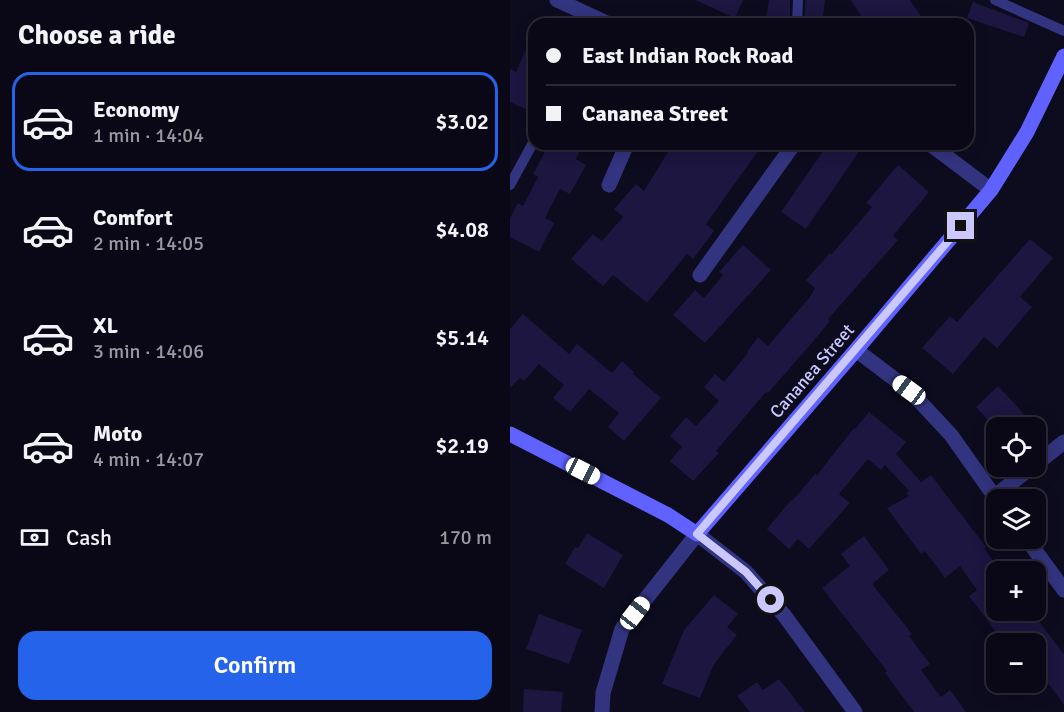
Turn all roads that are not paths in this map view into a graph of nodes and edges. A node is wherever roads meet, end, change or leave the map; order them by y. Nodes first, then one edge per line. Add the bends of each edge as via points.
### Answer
1 (557, 0) edge
2 (798, 0) edge
3 (995, 0) edge
4 (587, 18) edge
5 (796, 18) edge
6 (1064, 31) edge
7 (1064, 56) edge
8 (529, 150) edge
9 (624, 150) edge
10 (790, 150) edge
11 (938, 150) edge
12 (510, 185) edge
13 (609, 185) dead end
14 (990, 190) junction
15 (700, 275) dead end
16 (856, 351) junction
17 (510, 434) edge
18 (1064, 442) edge
19 (1046, 456) edge
20 (1021, 477) edge
21 (990, 489) edge
22 (1007, 489) edge
23 (697, 534) junction
24 (1034, 549) edge
25 (1064, 590) edge
26 (602, 712) edge
27 (855, 712) edge

1 - 4 street
2 - 5 lane
3 - 6 lane
7 - 14 street, Cananea Street via 1027,132
8 - 12 lane
9 - 13 street
10 - 15 street
11 - 14 street
14 - 16 street, Cananea Street
16 - 21 street via 909,390 951,435
16 - 23 street, Cananea Street
17 - 23 street via 668,515
18 - 19 street
20 - 22 street
23 - 26 street, Cananea Street via 622,629 603,693
23 - 27 street via 746,572 777,606
24 - 25 street

